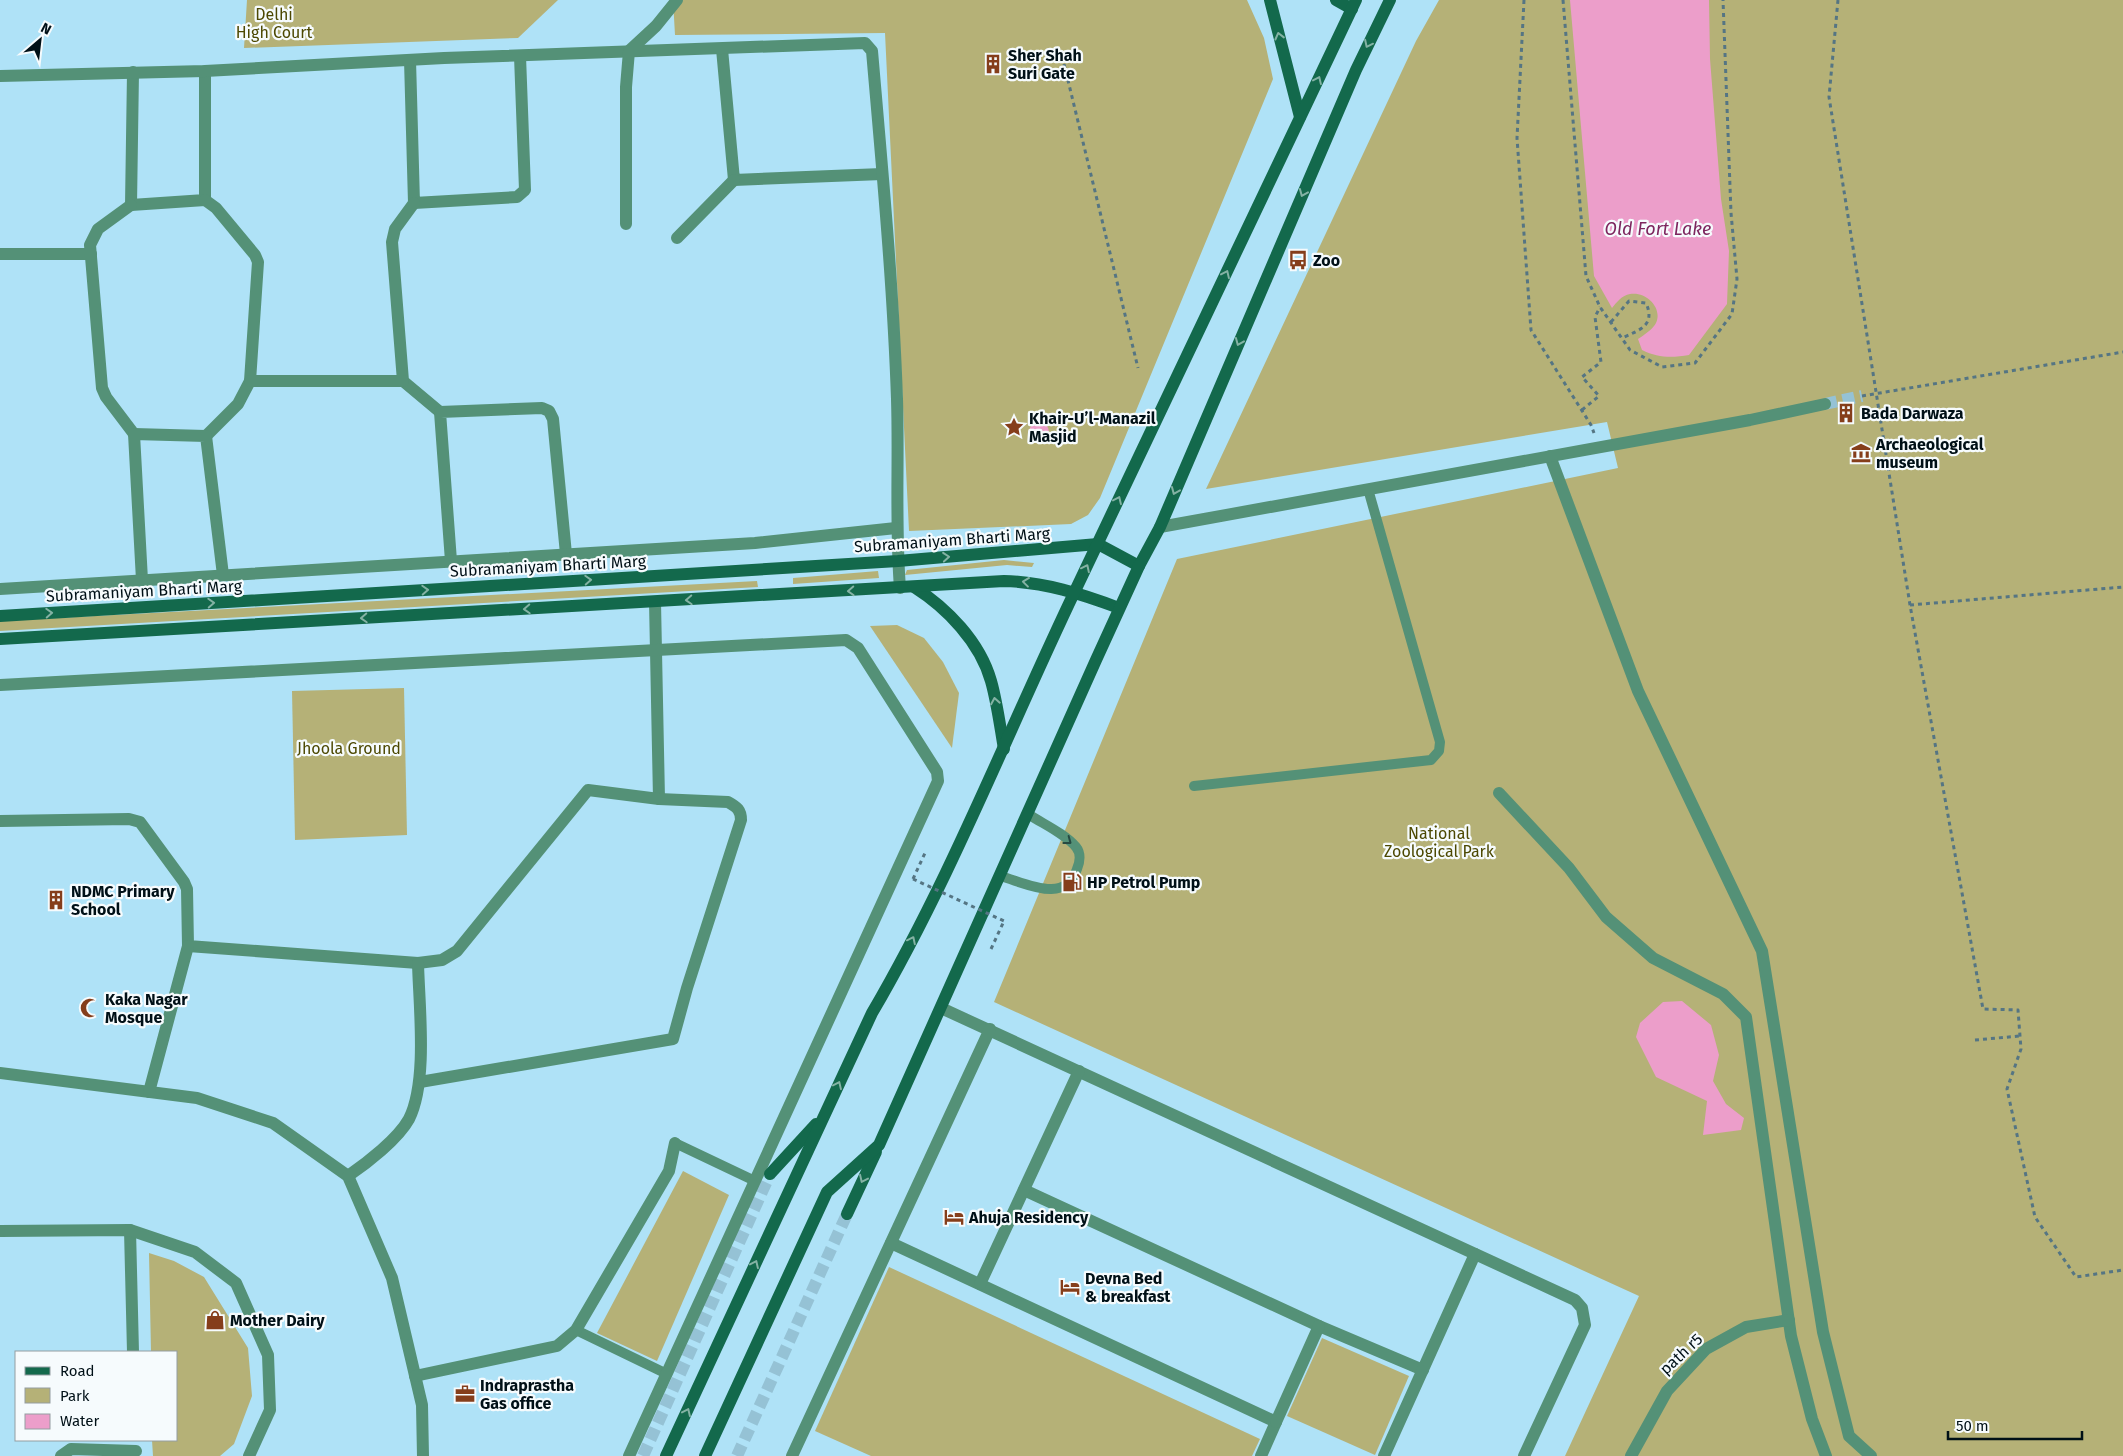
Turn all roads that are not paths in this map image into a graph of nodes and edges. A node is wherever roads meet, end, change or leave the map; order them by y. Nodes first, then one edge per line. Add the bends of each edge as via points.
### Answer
1 (677, 0) edge
2 (1270, 0) edge
3 (1336, 0) edge
4 (1390, 0) edge
5 (1354, 4) edge
6 (722, 49) junction
7 (629, 51) junction
8 (520, 56) junction
9 (410, 60) junction
10 (205, 71) junction
11 (133, 72) junction
12 (0, 76) edge
13 (1300, 117) junction
14 (882, 174) junction
15 (734, 180) junction
16 (205, 200) junction
17 (414, 203) junction
18 (131, 205) junction
19 (626, 224) dead end
20 (677, 238) dead end
21 (0, 254) edge
22 (91, 254) junction
23 (250, 381) junction
24 (403, 381) junction
25 (1825, 404) tunnel mouth
26 (440, 412) junction
27 (134, 434) junction
28 (206, 436) junction
29 (1550, 456) junction
30 (1368, 489) junction
31 (1160, 527) junction
32 (896, 528) junction
33 (1098, 544) junction
34 (566, 554) junction
35 (451, 561) junction
36 (898, 561) junction
37 (1139, 566) junction
38 (223, 575) junction
39 (142, 580) junction
40 (914, 587) junction
41 (900, 588) junction
42 (0, 589) edge
43 (1074, 592) junction
44 (655, 602) junction
45 (1119, 608) junction
46 (0, 616) edge
47 (0, 638) edge
48 (656, 650) junction
49 (0, 685) edge
50 (1004, 749) junction
51 (1194, 786) dead end
52 (1499, 793) dead end
53 (659, 799) junction
54 (1028, 814) junction
55 (0, 821) edge
56 (1000, 876) junction
57 (188, 946) junction
58 (418, 963) junction
59 (941, 1008) junction
60 (990, 1029) junction
61 (1079, 1071) junction
62 (0, 1073) edge
63 (420, 1082) junction
64 (148, 1092) junction
65 (826, 1113) junction
66 (675, 1143) joint
67 (879, 1145) junction
68 (770, 1174) tunnel mouth
69 (348, 1176) junction
70 (755, 1181) junction
71 (1024, 1190) junction
72 (847, 1214) tunnel mouth
73 (130, 1230) junction
74 (0, 1231) edge
75 (891, 1243) junction
76 (1475, 1254) junction
77 (980, 1284) junction
78 (1789, 1320) junction
79 (1319, 1326) junction
80 (576, 1330) junction
81 (133, 1351) edge
82 (1423, 1370) junction
83 (667, 1374) junction
84 (415, 1376) junction
85 (1276, 1422) junction
86 (136, 1449) edge
87 (794, 1453) edge
88 (61, 1456) edge
89 (249, 1456) edge
90 (423, 1456) edge
91 (629, 1456) edge
92 (666, 1456) edge
93 (706, 1456) edge
94 (807, 1456) edge
95 (1261, 1456) edge
96 (1384, 1456) edge
97 (1524, 1456) edge
98 (1631, 1456) edge
99 (1826, 1456) edge
100 (1870, 1456) edge

1 - 7 street via 656,26
13 -> 2 main road
3 - 5 main road
4 -> 31 main road via 1352,79
13 -> 5 main road
6 - 7 street
6 - 14 street via 865,43 872,51
6 - 15 street
7 - 8 street
7 - 19 street
8 - 9 street
8 - 17 street via 525,190 517,197
9 - 10 street
9 - 17 street
10 - 11 street
10 - 16 street
11 - 12 street
11 - 18 street
33 -> 13 main road
14 - 15 street
14 - 32 street via 897,399
15 - 20 street
16 - 18 street
16 - 23 street via 216,208 256,255 258,262
17 - 24 street via 395,229 392,242
18 - 22 street via 98,229 90,245
21 - 22 street
22 - 27 street via 102,388
23 - 24 street
23 - 28 street via 238,404
24 - 26 street
25 - 29 street
26 - 34 street via 542,408 549,411 553,419
26 - 35 street
27 - 28 street
27 - 39 street
28 - 38 street
29 - 30 street
29 - 100 street via 1638,691 1762,951 1823,1332 1849,1436
30 - 31 street
30 - 51 lane via 1440,742 1439,751 1431,760
31 - 37 main road
32 - 34 street via 754,543
32 - 36 street
36 -> 33 main road, Subramaniyam Bharti Marg
33 - 37 main road
43 -> 33 main road
34 - 35 street
35 - 38 street
36 - 41 street
46 -> 36 main road, Subramaniyam Bharti Marg
37 - 45 main road
38 - 39 street
39 - 42 street
40 - 41 main road
43 -> 40 main road via 1027,581
50 -> 40 main road via 991,680 978,652 941,605
41 -> 44 main road
43 - 45 main road
43 - 50 main road
44 -> 47 main road
44 - 48 street
45 - 54 main road
48 - 49 street
48 - 53 street
48 - 70 street via 846,640 853,643 938,776
65 -> 50 main road via 872,1013 897,970
52 - 78 street via 1569,868 1606,917 1653,958 1723,994 1746,1017
53 - 58 street via 593,788 584,792 457,951 442,960
53 - 63 street via 728,802 741,812 673,1039
54 - 56 main road
54 -> 56 lane via 1076,847 1080,858 1077,868 1070,882 1056,890
55 - 57 street via 129,819 140,822 184,882
56 - 59 main road
57 - 58 street
57 - 64 street
58 - 63 street
59 - 60 street
59 - 67 main road
60 - 61 street
60 - 75 street
61 - 71 street
61 - 76 street
62 - 64 street
63 - 69 street via 409,1119 376,1157
64 - 69 street via 197,1098 273,1123
65 - 68 main road
92 -> 65 main road
66 - 70 lane
66 - 80 street via 668,1171
67 -> 72 main road
67 - 93 main road via 827,1192
69 - 84 street via 392,1278
70 - 83 street
71 - 77 street
71 - 79 street
73 - 74 street
73 - 81 street
73 - 89 street via 195,1252 236,1284 268,1354 270,1410
75 - 77 street
75 - 87 street
76 - 82 street
76 - 97 street via 1575,1300 1585,1316 1584,1325
77 - 85 street
78 - 98 street, path r5 via 1746,1327 1706,1349 1667,1391
78 - 99 street via 1812,1419
79 - 82 street
79 - 85 street
80 - 83 lane
80 - 84 street via 557,1346
82 - 96 street
83 - 91 street
84 - 90 street via 422,1405
85 - 95 street
86 - 88 street via 71,1449
87 - 94 street

